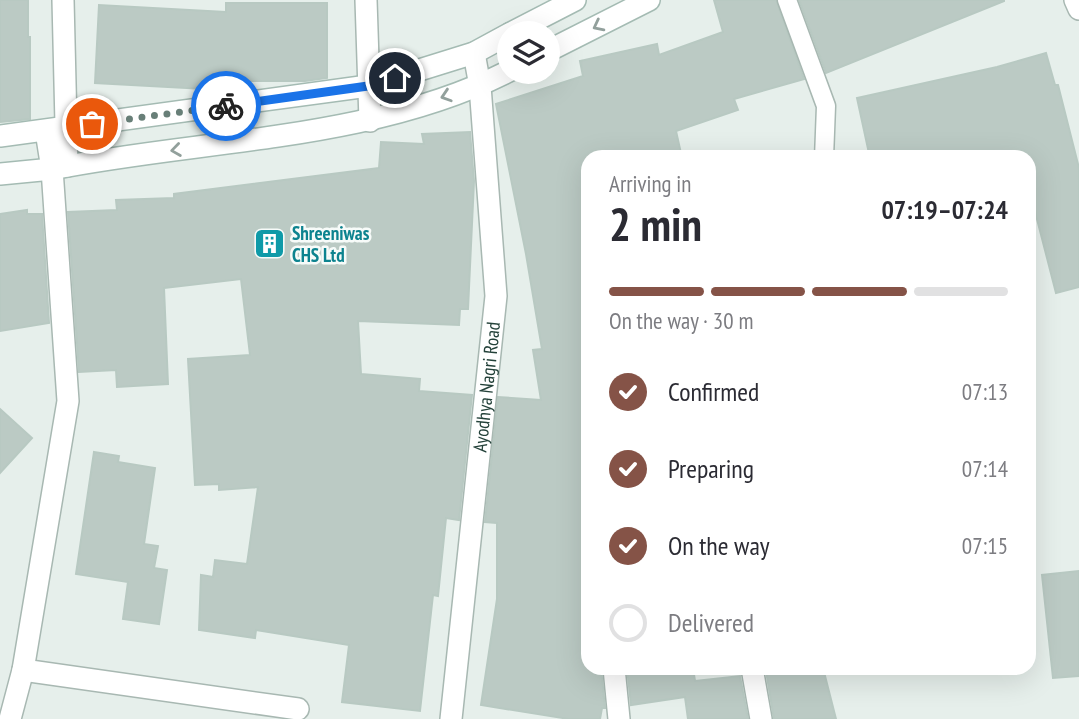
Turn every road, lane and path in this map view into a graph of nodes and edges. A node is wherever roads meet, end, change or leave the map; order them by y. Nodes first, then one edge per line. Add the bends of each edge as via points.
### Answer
1 (62, 0) edge
2 (366, 0) edge
3 (575, 0) edge
4 (649, 0) edge
5 (787, 0) edge
6 (1075, 0) edge
7 (1079, 9) edge
8 (535, 21) edge
9 (497, 40) edge
10 (560, 45) edge
11 (474, 52) junction
12 (497, 77) edge
13 (368, 86) junction
14 (480, 86) junction
15 (370, 121) junction
16 (55, 130) junction
17 (0, 136) edge
18 (824, 150) edge
19 (59, 168) junction
20 (0, 174) edge
21 (23, 670) junction
22 (615, 675) edge
23 (753, 675) edge
24 (298, 709) dead end
25 (9, 719) edge
26 (451, 719) edge
27 (618, 719) edge
28 (761, 719) edge

1 - 16 street
2 - 13 street
3 - 8 street
4 -> 10 street
5 - 18 lane via 825,106
6 - 7 street
9 - 11 street
11 - 13 street
11 - 14 street, Ayodhya Nagri Road
12 - 14 street
13 - 15 street
13 - 16 street
14 -> 15 street
14 - 26 street, Ayodhya Nagri Road via 496,296
15 -> 19 street
16 - 17 street
16 - 19 street
19 - 20 street
19 - 21 street via 68,401
21 - 24 street
21 - 25 street
22 - 27 street
23 - 28 street

